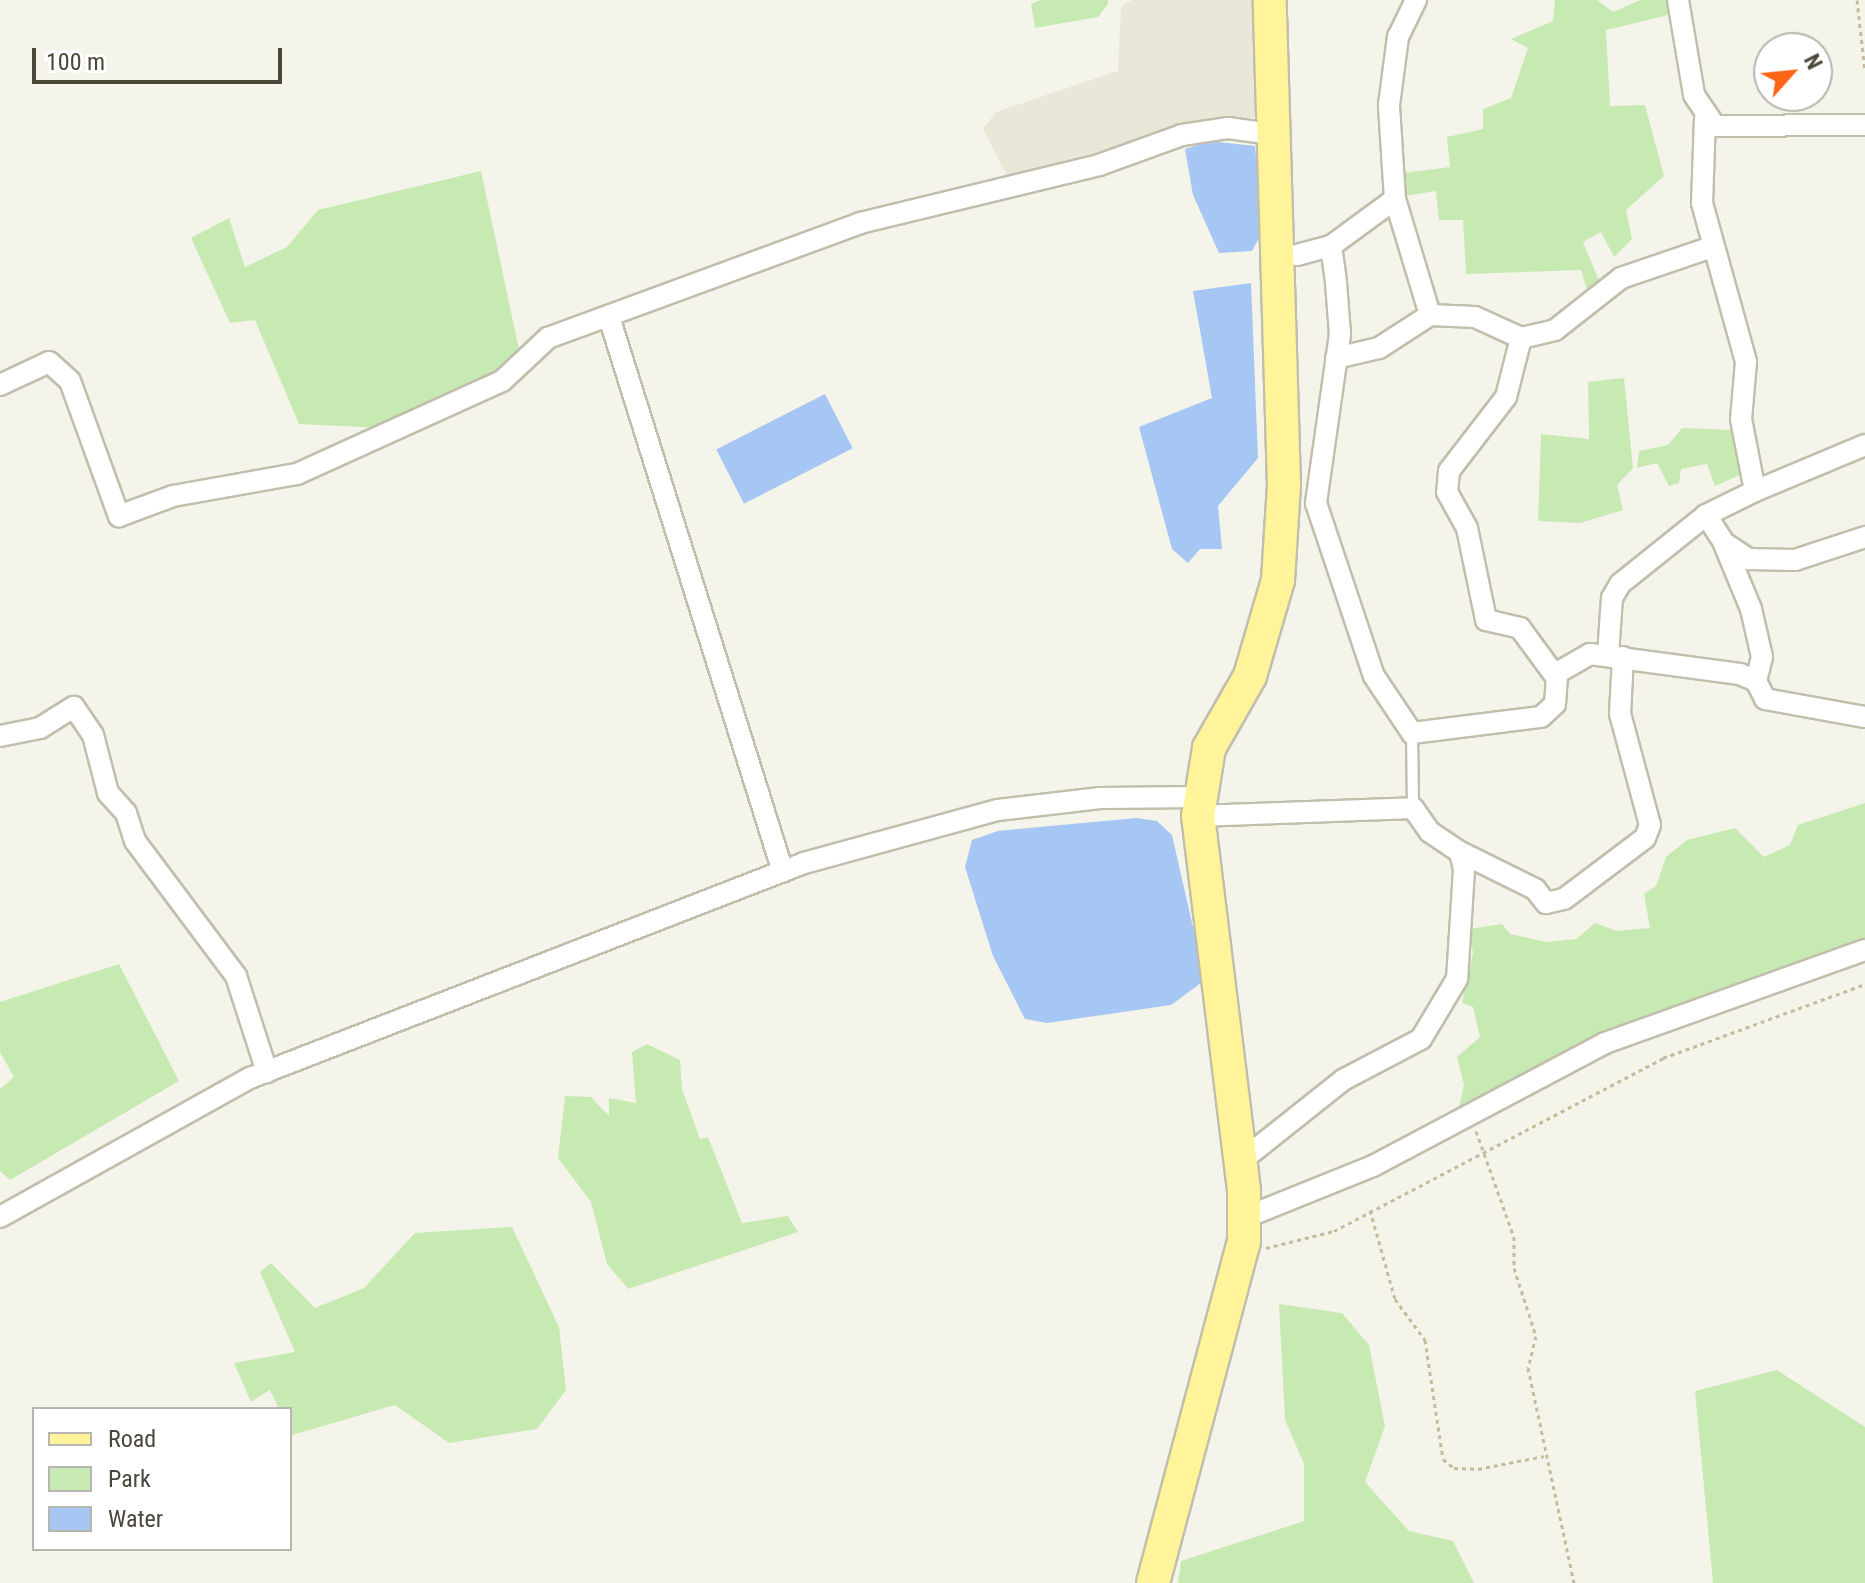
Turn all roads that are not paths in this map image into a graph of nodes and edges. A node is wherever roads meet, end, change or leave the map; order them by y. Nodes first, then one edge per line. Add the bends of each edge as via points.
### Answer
1 (1270, 0) edge
2 (1416, 0) edge
3 (1678, 0) edge
4 (1705, 118) junction
5 (1865, 125) edge
6 (1271, 134) junction
7 (1395, 199) junction
8 (1331, 246) junction
9 (1712, 247) junction
10 (1297, 255) dead end
11 (1430, 315) junction
12 (610, 320) junction
13 (1521, 338) junction
14 (1336, 358) junction
15 (0, 385) edge
16 (1865, 445) edge
17 (1755, 491) junction
18 (1706, 515) junction
19 (1863, 539) edge
20 (1724, 543) junction
21 (1615, 656) junction
22 (1556, 677) junction
23 (1756, 681) junction
24 (1865, 717) edge
25 (1412, 733) junction
26 (0, 736) edge
27 (1198, 806) junction
28 (1413, 808) junction
29 (1460, 852) junction
30 (783, 872) junction
31 (1865, 950) edge
32 (267, 1072) junction
33 (1241, 1161) junction
34 (0, 1217) edge
35 (1244, 1230) junction
36 (1153, 1583) edge

1 - 6 main road
2 - 7 street via 1398,37 1389,105
3 - 4 street
4 - 5 street via 1715,126
4 - 9 street via 1700,163
6 - 12 street via 1228,128 1182,135 1099,165 860,223
6 - 27 main road via 1284,485 1278,580 1250,676 1209,748
7 - 8 street
7 - 11 street
8 - 10 street
8 - 14 street
9 - 13 street via 1621,278 1555,330
9 - 17 street via 1746,362 1741,419
11 - 13 street via 1475,317
11 - 14 street via 1379,348
12 - 15 street via 548,338 502,381 297,474 173,496 119,516 70,381 49,362
12 - 30 street
13 - 22 street via 1506,397 1449,471 1447,492 1467,528 1486,620 1520,628
14 - 25 street via 1316,503 1374,676
16 - 17 street
17 - 18 street
18 - 20 street
18 - 21 street via 1620,584 1612,598
19 - 20 street via 1772,561 1734,554
20 - 23 street via 1751,609 1762,657
21 - 22 street via 1567,662
21 - 23 street
21 - 29 street via 1620,714 1650,825 1645,838 1564,899 1546,903 1535,889
22 - 25 street via 1555,704 1541,717
23 - 24 street via 1765,699 1783,705
25 - 28 lane
26 - 32 street via 40,728 74,707 93,735 108,793 126,813 135,841 236,976
27 - 28 street
27 - 30 street via 998,810
27 - 33 main road
28 - 29 street via 1430,832
29 - 33 street via 1457,979 1421,1039 1343,1080
30 - 32 street
31 - 35 street via 1605,1043 1470,1118
32 - 34 street via 202,1099
33 - 35 main road
35 - 36 main road

